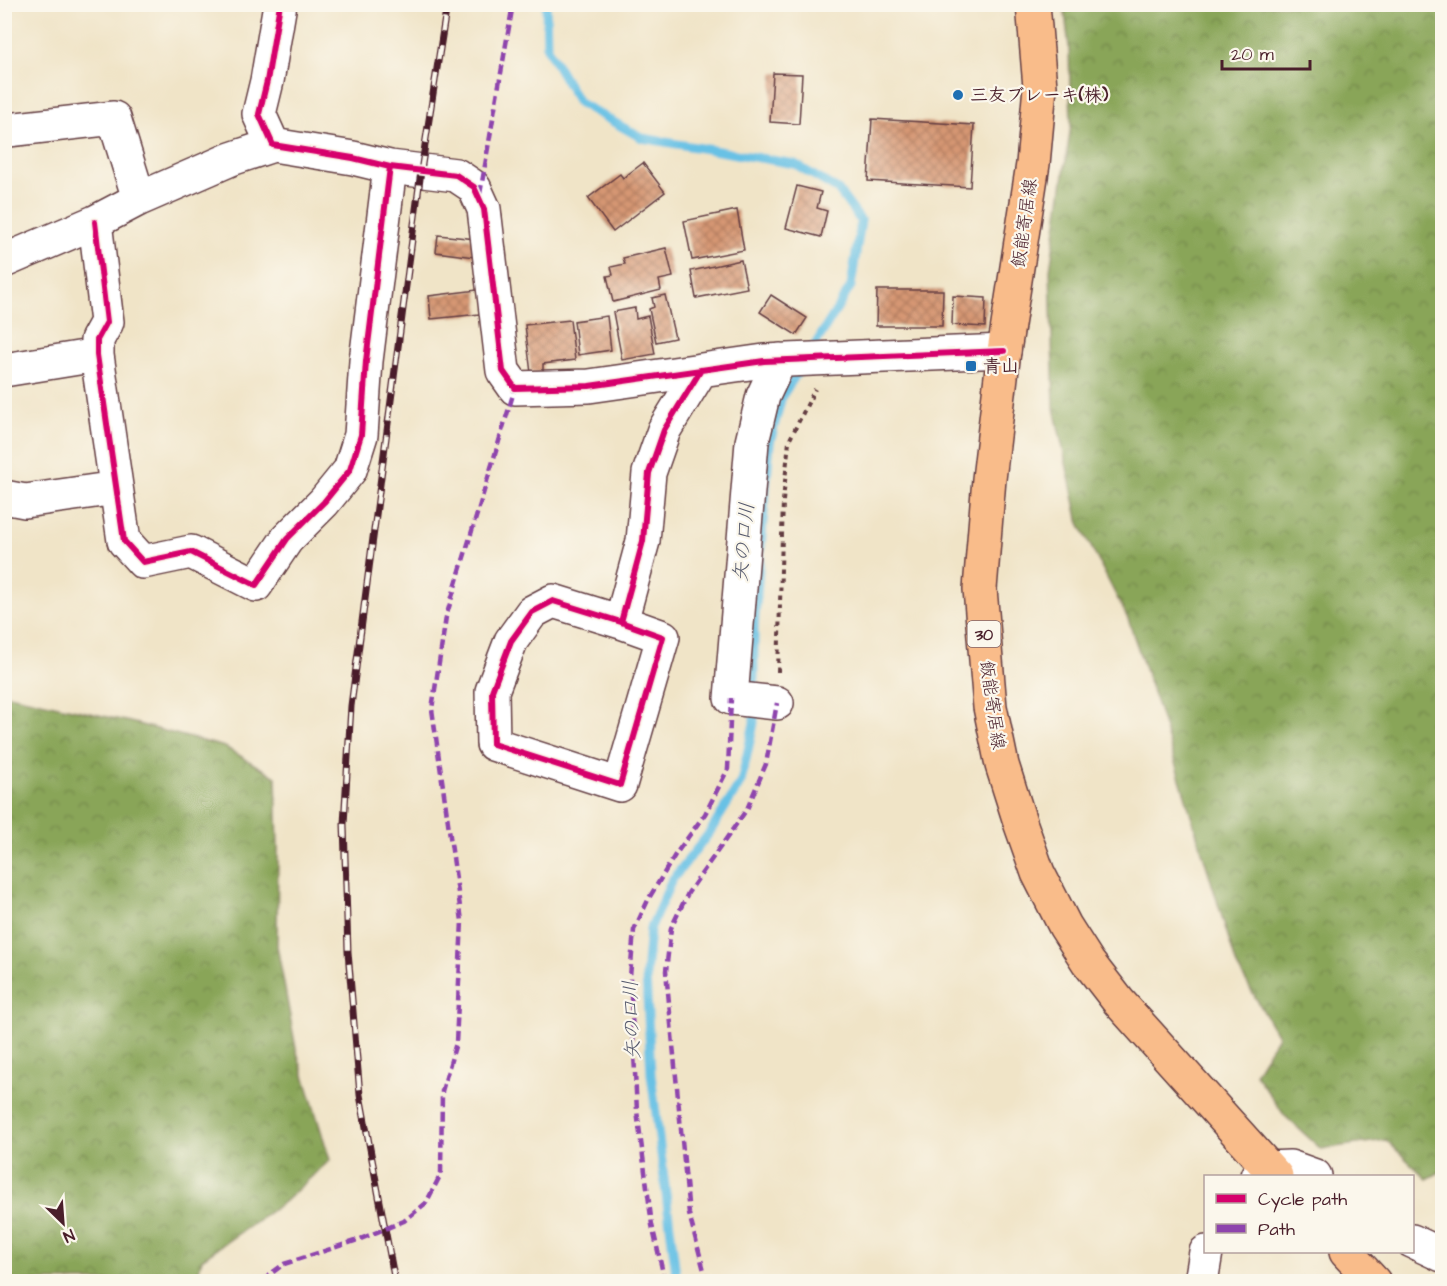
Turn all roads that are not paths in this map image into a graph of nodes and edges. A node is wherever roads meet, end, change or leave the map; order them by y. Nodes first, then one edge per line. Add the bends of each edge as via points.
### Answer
1 (280, 4) edge
2 (1033, 4) edge
3 (4, 129) edge
4 (273, 145) junction
5 (390, 167) junction
6 (139, 199) junction
7 (94, 222) junction
8 (4, 261) edge
9 (1004, 351) junction
10 (97, 355) junction
11 (782, 360) junction
12 (4, 370) edge
13 (701, 370) junction
14 (116, 488) junction
15 (4, 498) edge
16 (621, 622) junction
17 (773, 702) road end
18 (1267, 1174) edge
19 (1312, 1175) edge
20 (1414, 1241) edge
21 (1206, 1253) edge
22 (1348, 1253) edge
23 (1443, 1255) edge
24 (1201, 1281) edge
25 (1374, 1281) edge

1 - 4 street via 259,114
2 - 9 main road, 飯能寄居線 / 30 via 1040,87 1033,164
3 - 6 street via 114,118
4 - 5 street
4 - 6 street
5 - 13 street via 456,175 474,187 484,210 503,371 515,388 589,386
5 - 14 street via 361,435 350,470 287,539 256,585 191,552 143,562 124,542
6 - 7 street
7 - 8 street
7 - 10 street via 107,322 97,340
9 - 11 street
9 - 18 main road, 飯能寄居線 / 30 via 988,479 980,589 990,707 1002,765 1021,825 1038,873 1088,962
10 - 12 street
10 - 14 street
11 - 13 street
11 - 17 street via 763,396 752,442 731,698
13 - 16 street via 664,430 649,473 643,541
14 - 15 street via 24,501
16 - 16 street via 663,637 620,784 493,744 492,691 511,641 532,612 553,601
18 - 19 street via 1290,1167
20 - 23 street
21 - 24 street
22 - 25 main road

